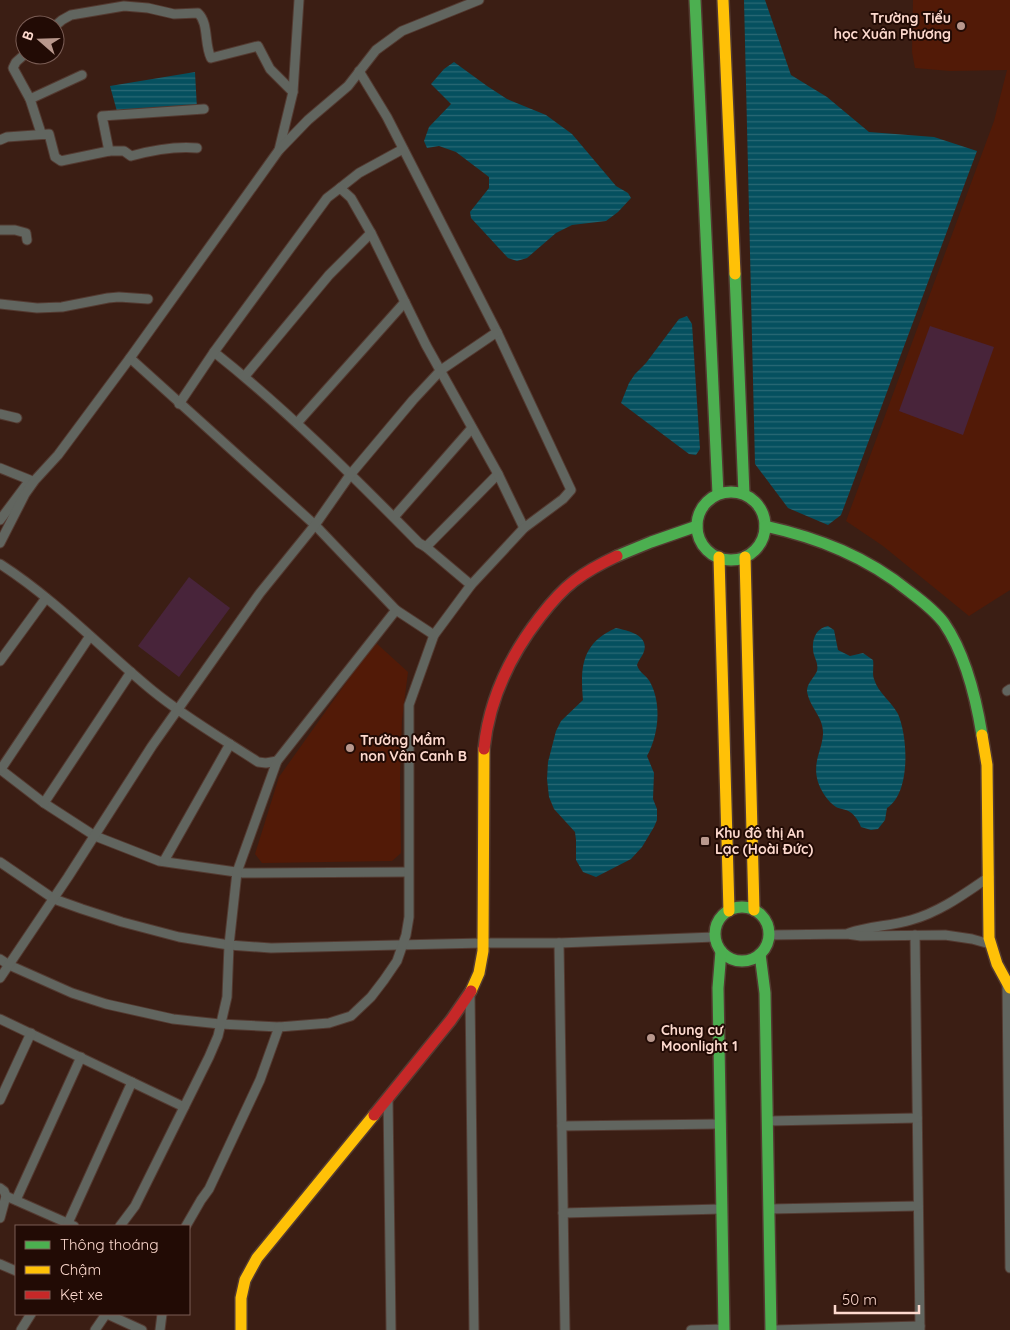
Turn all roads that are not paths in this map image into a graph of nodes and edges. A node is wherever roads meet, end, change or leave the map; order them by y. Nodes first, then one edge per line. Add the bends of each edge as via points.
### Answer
1 (299, 0) edge
2 (479, 0) edge
3 (695, 0) edge
4 (723, 0) edge
5 (65, 19) edge
6 (15, 64) edge
7 (359, 71) junction
8 (82, 75) dead end
9 (293, 92) junction
10 (30, 99) junction
11 (204, 109) dead end
12 (41, 134) junction
13 (0, 140) edge
14 (198, 148) dead end
15 (403, 149) junction
16 (278, 150) junction
17 (109, 151) junction
18 (340, 188) junction
19 (0, 230) edge
20 (371, 232) junction
21 (27, 240) dead end
22 (148, 299) dead end
23 (405, 302) junction
24 (0, 304) edge
25 (497, 332) junction
26 (214, 352) junction
27 (130, 358) junction
28 (441, 370) junction
29 (245, 376) junction
30 (179, 404) junction
31 (0, 414) edge
32 (17, 418) dead end
33 (297, 423) junction
34 (472, 428) junction
35 (0, 468) edge
36 (498, 474) junction
37 (350, 475) junction
38 (718, 494) junction
39 (744, 494) junction
40 (394, 517) junction
41 (0, 520) edge
42 (315, 525) junction
43 (697, 526) junction
44 (765, 526) junction
45 (524, 528) junction
46 (0, 542) edge
47 (426, 547) junction
48 (719, 557) junction
49 (745, 557) junction
50 (0, 564) edge
51 (471, 585) junction
52 (46, 598) junction
53 (396, 610) junction
54 (90, 636) junction
55 (434, 636) junction
56 (0, 661) edge
57 (132, 672) junction
58 (177, 710) junction
59 (230, 744) junction
60 (277, 761) junction
61 (0, 769) edge
62 (44, 803) junction
63 (95, 836) junction
64 (164, 861) junction
65 (0, 862) edge
66 (237, 872) junction
67 (408, 872) junction
68 (988, 877) junction
69 (54, 899) junction
70 (754, 910) junction
71 (729, 911) junction
72 (847, 934) junction
73 (769, 935) junction
74 (915, 935) junction
75 (715, 937) junction
76 (483, 942) junction
77 (559, 943) junction
78 (404, 944) junction
79 (990, 944) junction
80 (229, 945) junction
81 (721, 951) junction
82 (760, 954) junction
83 (0, 959) edge
84 (9, 965) junction
85 (0, 978) edge
86 (1009, 986) edge
87 (470, 991) junction
88 (0, 1019) edge
89 (220, 1024) junction
90 (279, 1027) junction
91 (31, 1033) junction
92 (81, 1057) junction
93 (132, 1082) junction
94 (388, 1098) junction
95 (0, 1100) edge
96 (184, 1106) junction
97 (917, 1118) junction
98 (767, 1121) junction
99 (720, 1124) junction
100 (562, 1126) junction
101 (0, 1188) edge
102 (6, 1196) junction
103 (16, 1200) junction
104 (918, 1206) junction
105 (769, 1209) junction
106 (722, 1210) junction
107 (563, 1213) junction
108 (0, 1218) edge
109 (71, 1225) edge
110 (121, 1225) edge
111 (187, 1225) edge
112 (0, 1264) edge
113 (1010, 1268) edge
114 (15, 1271) edge
115 (31, 1315) edge
116 (106, 1315) edge
117 (109, 1315) edge
118 (162, 1315) edge
119 (920, 1328) edge
120 (21, 1330) edge
121 (95, 1330) edge
122 (142, 1330) edge
123 (160, 1330) edge
124 (241, 1330) edge
125 (391, 1330) edge
126 (474, 1330) edge
127 (565, 1330) edge
128 (691, 1330) edge
129 (724, 1330) edge
130 (771, 1330) edge
131 (775, 1330) edge

1 - 9 street
2 - 7 street via 402,31 376,50
3 - 38 street
4 - 39 street
5 - 9 street via 124,6 174,14 198,13 204,24 211,58 258,46 270,69
6 - 10 street via 13,68
7 - 15 street
7 - 16 street via 348,86
8 - 10 street
9 - 16 street
10 - 12 street
11 - 17 street via 102,116
12 - 13 street
12 - 17 street via 49,134 54,157 61,161
14 - 17 street via 165,148 131,156 124,151
15 - 18 street via 359,173
15 - 25 street
16 - 27 street
18 - 20 street via 352,198
18 - 26 street via 328,198
19 - 21 street via 21,231 26,233
20 - 23 street
20 - 29 street via 329,275
22 - 24 street via 119,297 36,308
23 - 28 street
23 - 33 street
25 - 28 street
25 - 45 street via 571,490
26 - 29 street
26 - 30 street
27 - 30 street
27 - 46 street via 58,455 30,487
28 - 34 street
28 - 37 street
29 - 33 street
30 - 42 street
31 - 32 street
33 - 37 street
34 - 36 street
34 - 40 street
35 - 41 street via 30,480
36 - 45 street
36 - 47 street
37 - 40 street
37 - 42 street
38 - 39 street via 734,491
38 - 43 street via 704,505 698,515
39 - 44 street via 761,509
40 - 47 street
42 - 53 street
42 - 58 street via 260,593
43 - 48 street via 704,547
43 - 76 street via 634,547 577,578 533,624 507,666 492,707 483,763
44 - 49 street via 761,542
44 - 68 street via 818,539 871,563 905,587 945,626 960,656 983,737 987,765
45 - 51 street
47 - 51 street
48 - 49 street via 734,560
48 - 71 street
49 - 70 street
50 - 52 street
51 - 55 street
52 - 54 street
52 - 56 street
53 - 55 street
53 - 60 street
54 - 57 street
54 - 61 street
55 - 67 street via 408,705
57 - 58 street
57 - 62 street
58 - 59 street
58 - 63 street
59 - 60 street via 258,762
59 - 64 street
60 - 66 street
61 - 62 street
62 - 63 street
63 - 64 street
63 - 69 street
64 - 66 street
65 - 69 street
66 - 67 street
66 - 80 street
67 - 78 street via 409,918
68 - 72 street via 926,916
68 - 79 street
69 - 80 street via 122,922
69 - 84 street
70 - 71 street via 738,907
70 - 73 street via 766,922
71 - 75 street via 721,916
72 - 73 street
72 - 74 street
73 - 82 street via 766,948
74 - 79 street via 952,936
74 - 97 street
75 - 77 street
75 - 81 street
76 - 77 street
76 - 78 street
76 - 87 street via 477,978
77 - 100 street
78 - 80 street via 271,948
78 - 90 street via 384,980 351,1016 329,1023
79 - 86 street via 994,960
80 - 89 street via 227,997
81 - 82 street via 728,958 745,962
81 - 99 street via 718,988
82 - 98 street
83 - 84 street
84 - 85 street
84 - 89 street via 106,1004 154,1015
86 - 113 street
87 - 94 street
87 - 126 street
88 - 91 street
89 - 90 street
89 - 96 street via 209,1057
90 - 111 street via 256,1089 209,1189
91 - 92 street
91 - 95 street
92 - 93 street
92 - 103 street
93 - 96 street
93 - 109 street
94 - 124 street via 256,1258 245,1280 241,1298
94 - 125 street
96 - 110 street via 135,1206
97 - 98 street
97 - 104 street
98 - 105 street
99 - 100 street
99 - 106 street
100 - 107 street
101 - 102 street
102 - 103 street
102 - 108 street
103 - 109 street
104 - 105 street
104 - 119 street
105 - 130 street
106 - 107 street
106 - 129 street
107 - 127 street
112 - 114 street
115 - 120 street
116 - 121 street
117 - 122 street
118 - 123 street
119 - 131 street
128 - 129 street

